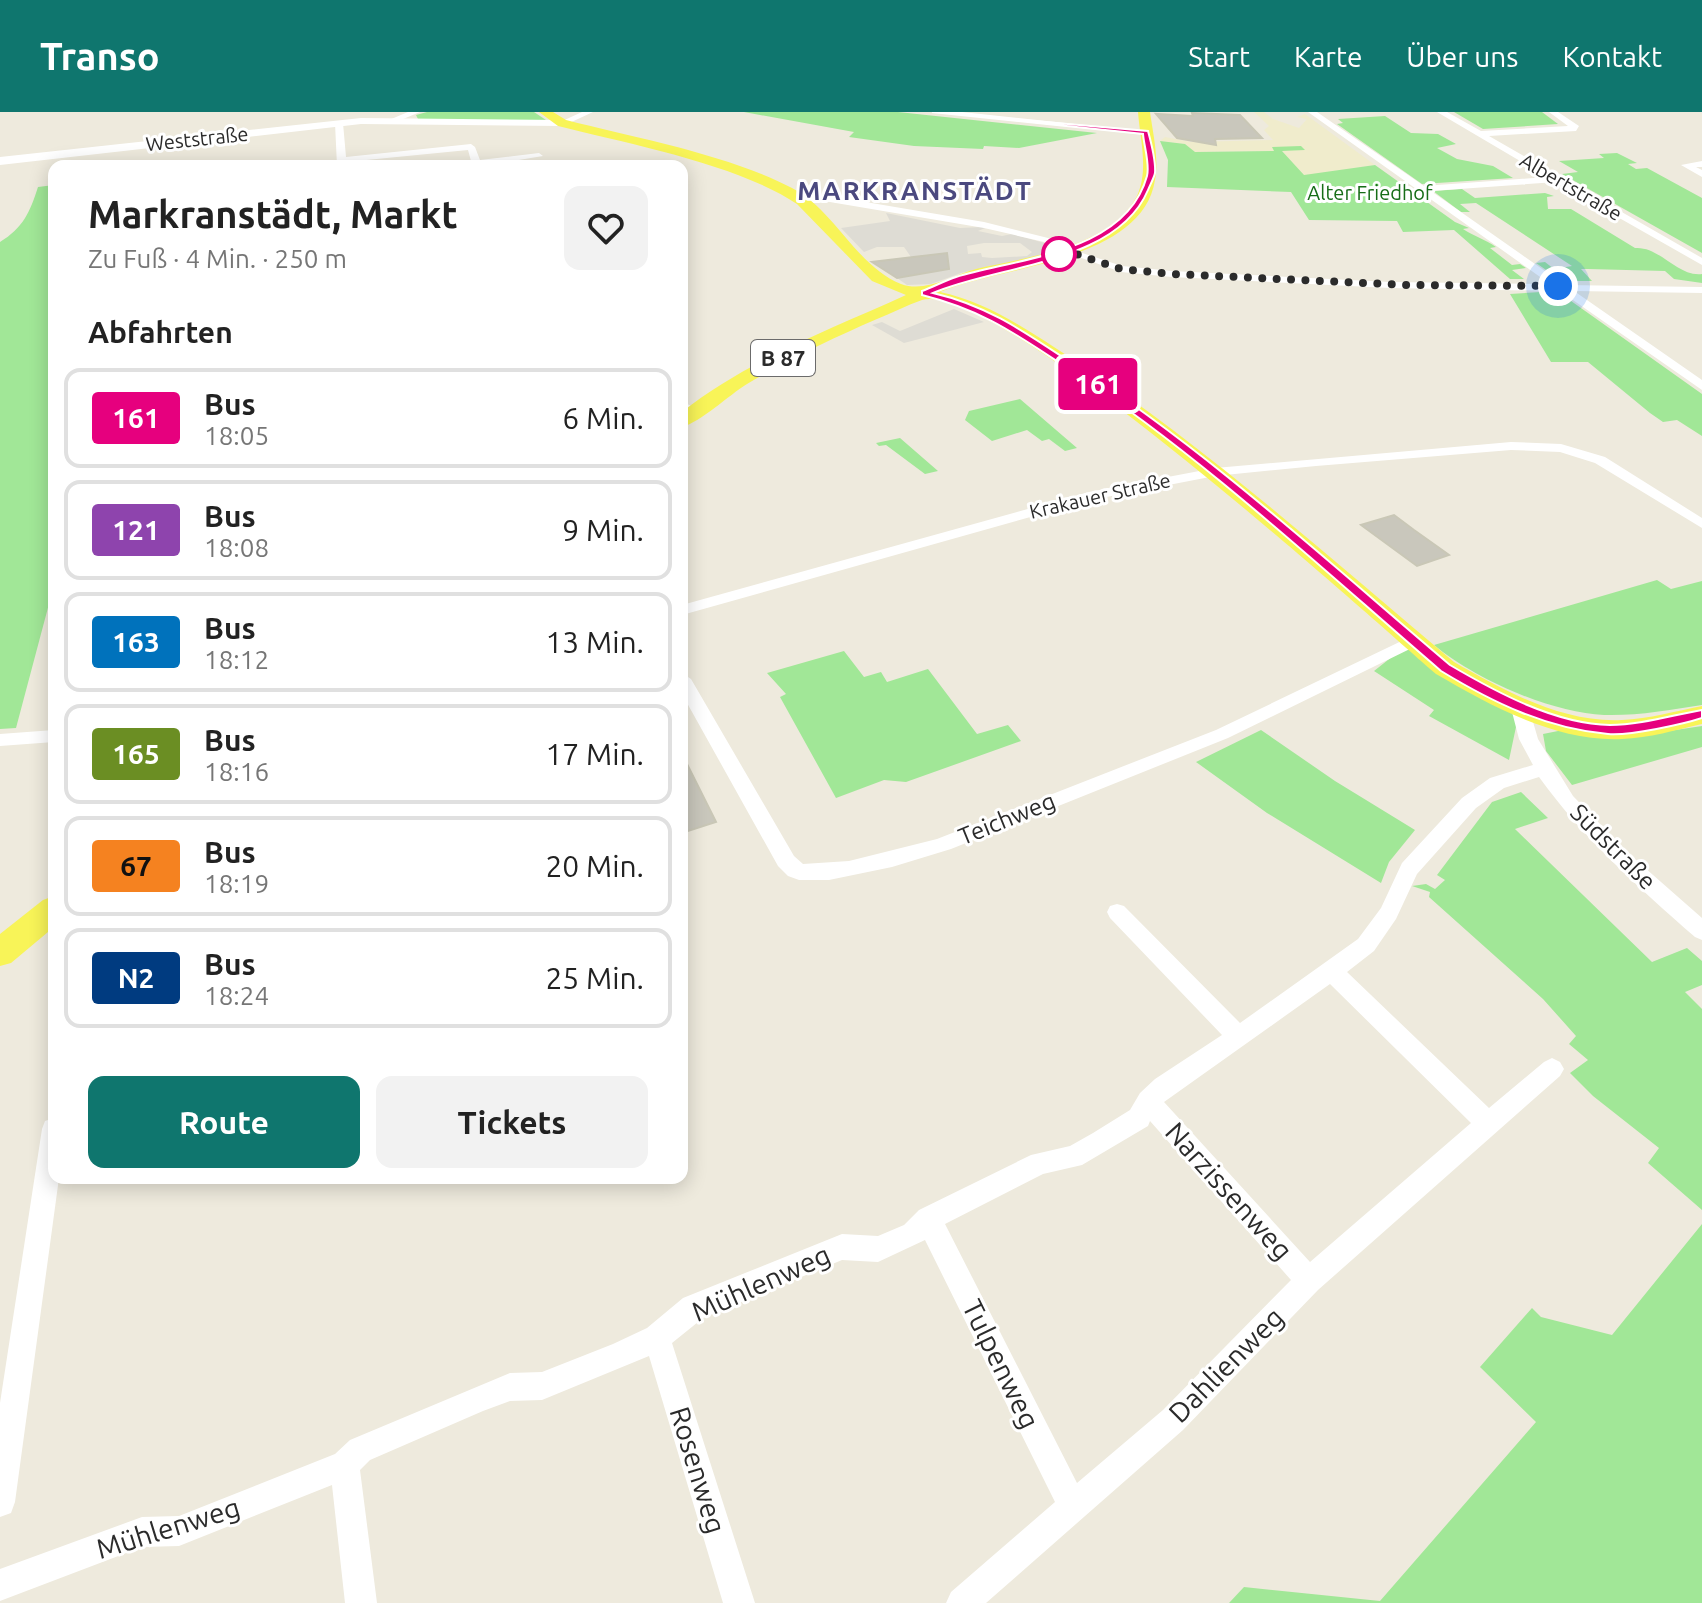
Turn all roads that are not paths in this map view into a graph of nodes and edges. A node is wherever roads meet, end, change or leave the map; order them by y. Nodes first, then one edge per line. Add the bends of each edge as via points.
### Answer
1 (416, 112) edge
2 (545, 112) edge
3 (589, 112) edge
4 (936, 112) edge
5 (1043, 112) edge
6 (1144, 112) edge
7 (1312, 112) edge
8 (1441, 112) edge
9 (1553, 112) edge
10 (393, 120) junction
11 (1037, 122) junction
12 (339, 123) junction
13 (562, 123) junction
14 (1146, 132) junction
15 (1479, 134) junction
16 (539, 156) dead end
17 (342, 160) edge
18 (366, 160) edge
19 (476, 160) edge
20 (508, 160) edge
21 (0, 161) edge
22 (1702, 164) edge
23 (1702, 174) edge
24 (1557, 179) junction
25 (1422, 189) junction
26 (802, 201) junction
27 (1073, 249) junction
28 (1702, 262) edge
29 (1558, 286) junction
30 (1702, 290) edge
31 (925, 293) junction
32 (1702, 386) edge
33 (688, 411) edge
34 (1215, 472) junction
35 (1702, 524) edge
36 (688, 608) edge
37 (1412, 641) junction
38 (688, 690) edge
39 (1520, 708) junction
40 (1702, 715) edge
41 (48, 736) edge
42 (0, 740) edge
43 (1546, 768) junction
44 (1117, 912) dead end
45 (48, 914) edge
46 (1702, 931) edge
47 (0, 953) edge
48 (1333, 972) junction
49 (1238, 1037) junction
50 (1552, 1069) dead end
51 (1148, 1101) junction
52 (1488, 1124) junction
53 (48, 1170) edge
54 (928, 1219) junction
55 (1309, 1281) junction
56 (657, 1338) junction
57 (345, 1465) junction
58 (0, 1502) edge
59 (1074, 1509) junction
60 (0, 1585) edge
61 (361, 1603) edge
62 (739, 1603) edge
63 (962, 1603) edge

1 - 10 street
2 - 13 main road
3 - 13 street
4 - 11 street
5 - 11 street
6 - 14 main road, B 87
7 - 25 street
8 - 15 street, Albertstraße
9 - 15 street via 1576,128
10 - 12 main road, Weststraße
10 - 13 main road, Weststraße
11 - 14 street
12 - 17 street
12 - 21 main road, Weststraße
13 - 26 main road via 718,164
14 - 27 main road, B 87 via 1151,174 1146,192 1131,213 1098,239
15 - 24 street, Albertstraße
16 - 20 street
18 - 19 street via 471,147
22 - 23 street via 1685,165
24 - 25 street
24 - 28 street, Albertstraße
25 - 29 street
26 - 27 street via 824,198 984,225
26 - 31 main road via 878,278
27 - 29 street via 1121,269 1172,274 1414,286
27 - 31 main road, B 87
29 - 30 street
29 - 32 street
31 - 33 main road, B 87 via 793,352
31 - 34 main road via 994,316 1117,397
34 - 35 street, Krakauer Straße via 1548,446 1600,460
34 - 36 street, Krakauer Straße via 1061,502
34 - 37 main road
37 - 38 street, Teichweg via 1181,752 906,857 813,874 797,872 785,860
37 - 39 main road via 1445,668
39 - 40 main road via 1573,725 1611,730
39 - 43 street, Südstraße via 1523,731
41 - 42 street
43 - 46 street, Südstraße via 1573,811
43 - 48 street, Mühlenweg via 1497,783 1469,803 1409,869 1389,913 1366,945
44 - 49 street
45 - 47 main road
48 - 49 street, Mühlenweg
48 - 52 street
49 - 51 street, Mühlenweg
50 - 52 street, Dahlienweg
51 - 54 street, Mühlenweg via 1139,1118 1073,1157 1040,1163
51 - 55 street, Narzissenweg
52 - 55 street, Dahlienweg
53 - 58 street
54 - 56 street, Mühlenweg via 913,1234 878,1249 842,1247 693,1308
54 - 59 street, Tulpenweg
55 - 59 street, Dahlienweg via 1173,1420
56 - 57 street, Mühlenweg via 542,1386 510,1387 480,1398 360,1450
56 - 62 street, Rosenweg
57 - 60 street, Mühlenweg via 179,1531 142,1532
57 - 61 street
59 - 63 street, Dahlienweg

